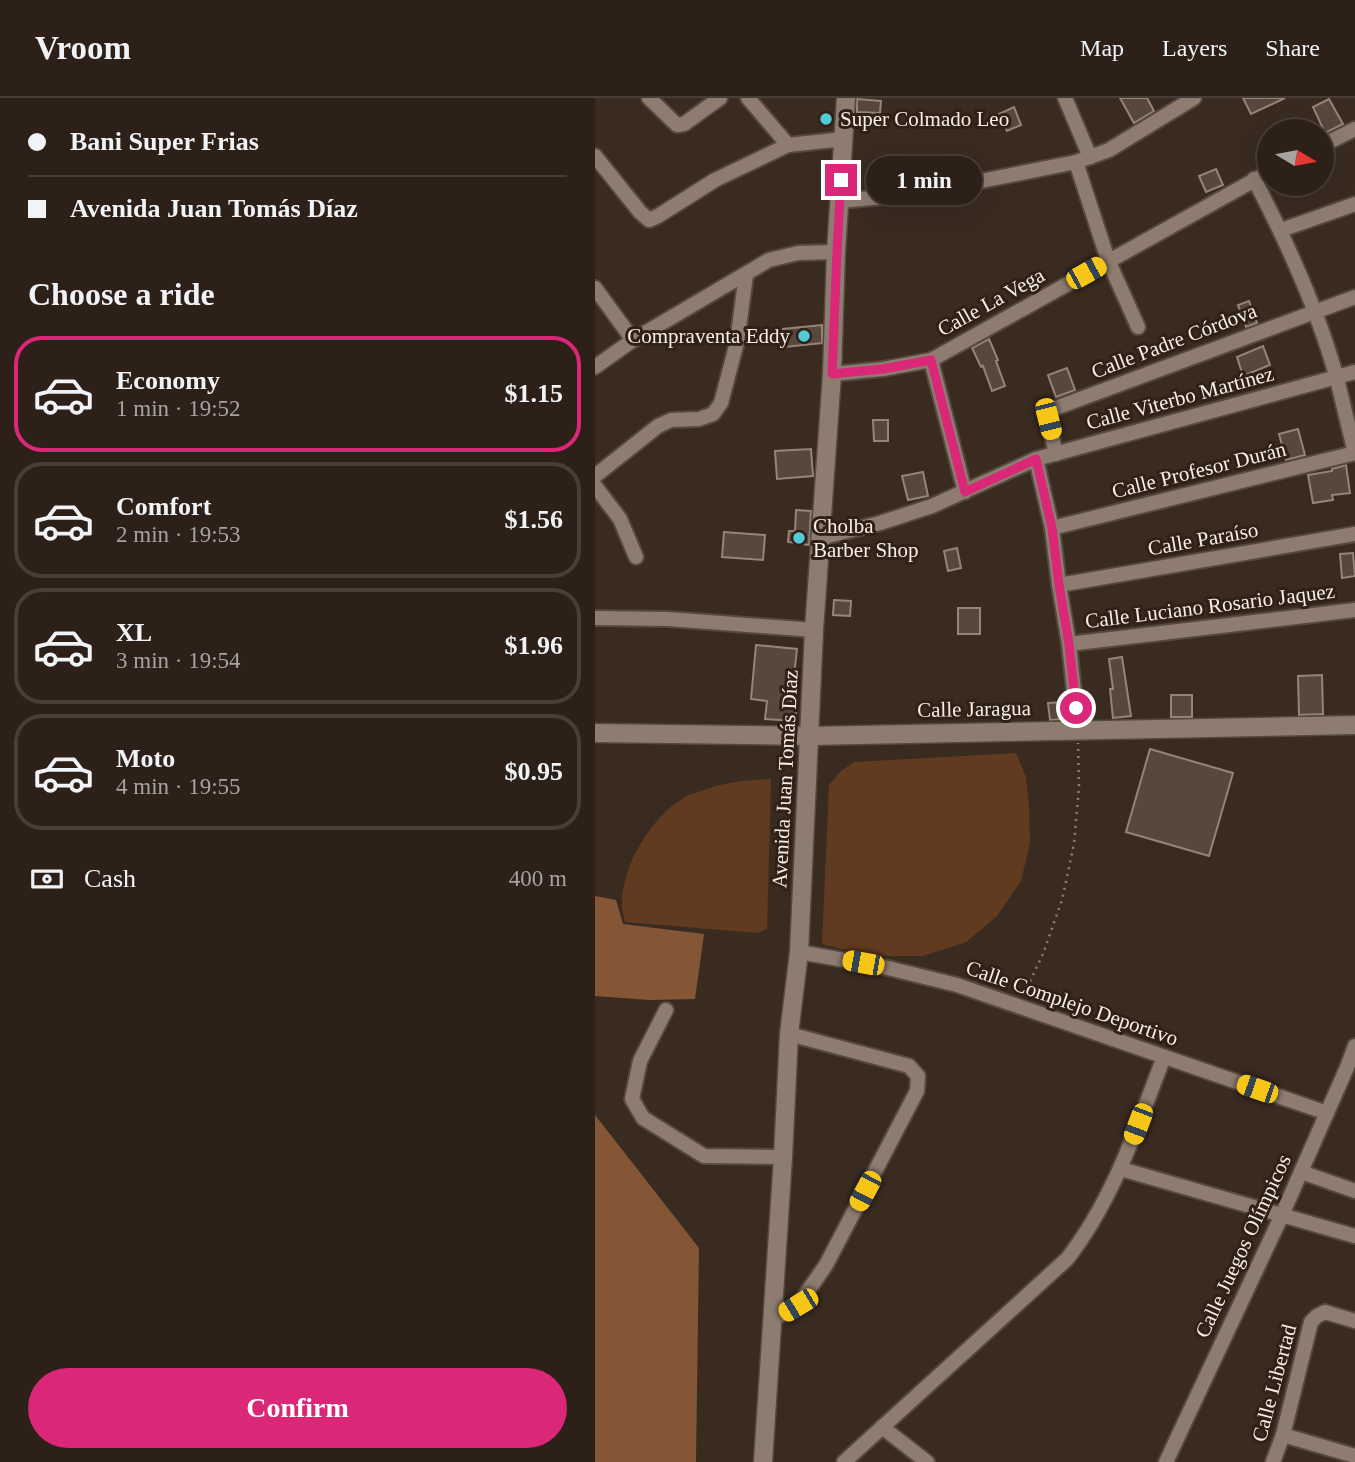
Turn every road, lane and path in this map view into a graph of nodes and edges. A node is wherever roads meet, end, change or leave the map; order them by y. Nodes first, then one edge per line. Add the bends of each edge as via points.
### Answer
1 (649, 98) edge
2 (720, 98) edge
3 (748, 98) edge
4 (846, 98) edge
5 (1065, 98) edge
6 (1194, 98) edge
7 (1355, 129) edge
8 (843, 139) junction
9 (1334, 140) edge
10 (787, 145) junction
11 (595, 156) edge
12 (1083, 159) junction
13 (1257, 178) edge
14 (1254, 179) junction
15 (840, 201) junction
16 (1355, 204) edge
17 (1281, 230) junction
18 (837, 252) junction
19 (1108, 260) junction
20 (746, 275) junction
21 (595, 288) edge
22 (1355, 296) edge
23 (1314, 311) junction
24 (1138, 327) dead end
25 (633, 340) junction
26 (931, 360) junction
27 (595, 367) edge
28 (1355, 372) edge
29 (832, 374) junction
30 (1336, 377) junction
31 (1056, 453) junction
32 (1355, 453) edge
33 (1036, 459) junction
34 (595, 476) edge
35 (595, 486) edge
36 (965, 492) junction
37 (1052, 528) junction
38 (1355, 534) edge
39 (820, 538) junction
40 (636, 556) dead end
41 (1059, 585) junction
42 (1355, 610) edge
43 (595, 618) edge
44 (814, 630) junction
45 (1069, 644) junction
46 (1355, 725) edge
47 (1078, 729) junction
48 (595, 733) edge
49 (810, 736) junction
50 (799, 952) junction
51 (1018, 1006) junction
52 (666, 1010) dead end
53 (789, 1034) junction
54 (1355, 1046) edge
55 (1164, 1057) junction
56 (1352, 1066) edge
57 (1327, 1113) junction
58 (783, 1157) junction
59 (1121, 1169) junction
60 (1301, 1172) junction
61 (1355, 1191) edge
62 (1282, 1215) junction
63 (1355, 1236) edge
64 (772, 1320) junction
65 (1355, 1321) edge
66 (882, 1427) junction
67 (1283, 1435) junction
68 (1355, 1455) edge
69 (763, 1462) edge
70 (844, 1462) edge
71 (927, 1462) edge
72 (1166, 1462) edge
73 (1273, 1462) edge

1 - 2 street via 677,124 684,124
3 - 10 street
4 - 8 street, Avenida Juan Tomás Díaz
5 - 12 street
6 - 12 street via 1109,150
7 - 9 street
8 - 10 street
8 - 15 street, Avenida Juan Tomás Díaz
10 - 11 street via 715,180 649,220
12 - 15 street via 916,194
12 - 19 street
13 - 14 street, Calle La Vega
14 - 17 street
14 - 19 street, Calle La Vega
15 - 18 street, Avenida Juan Tomás Díaz
16 - 17 street
17 - 23 street
18 - 20 street via 798,253 769,260
18 - 29 street, Avenida Juan Tomás Díaz
19 - 24 street
19 - 26 street, Calle La Vega
20 - 25 street
20 - 34 street via 737,342 721,403 713,414 658,426
21 - 25 street
22 - 23 street, Calle Padre Córdova
23 - 30 street
23 - 31 street, Calle Padre Córdova via 1053,409 1048,419
25 - 27 street
26 - 29 street, Calle La Vega
26 - 36 street
28 - 30 street, Calle Viterbo Martínez
29 - 39 street, Avenida Juan Tomás Díaz
30 - 31 street, Calle Viterbo Martínez
30 - 32 street
31 - 33 street, Calle Viterbo Martínez
32 - 37 street, Calle Profesor Durán
33 - 36 street, Calle Viterbo Martínez
33 - 37 street
35 - 40 street via 620,519
36 - 39 street, Calle Viterbo Martínez via 880,523
37 - 41 street
38 - 41 street, Calle Paraíso
39 - 44 street, Avenida Juan Tomás Díaz
41 - 45 street
42 - 45 street, Calle Luciano Rosario Jaquez
43 - 44 street
44 - 49 street, Avenida Juan Tomás Díaz
45 - 47 street
46 - 47 street, Calle Jaragua
47 - 49 street, Calle Jaragua
47 - 51 path via 1074,844 1062,900
48 - 49 street, Calle Jaragua
49 - 50 street, Avenida Juan Tomás Díaz
50 - 51 street, Calle Complejo Deportivo via 957,985
50 - 53 street, Avenida Juan Tomás Díaz
51 - 55 street, Calle Complejo Deportivo
52 - 58 street via 640,1061 632,1099 643,1118 704,1156
53 - 58 street, Avenida Juan Tomás Díaz
53 - 64 street via 909,1066 918,1076 917,1091 826,1265 798,1305
54 - 56 street, Calle Juegos Olímpicos
55 - 57 street, Calle Complejo Deportivo
55 - 59 street
56 - 57 street, Calle Juegos Olímpicos
57 - 60 street, Calle Juegos Olímpicos
58 - 64 street, Avenida Juan Tomás Díaz
59 - 62 street
59 - 66 street via 1084,1238 1067,1259
60 - 61 street
60 - 62 street, Calle Juegos Olímpicos
62 - 63 street
62 - 72 street, Calle Juegos Olímpicos
64 - 69 street, Avenida Juan Tomás Díaz
65 - 67 street, Calle Libertad via 1325,1312 1311,1322
66 - 70 street
66 - 71 street
67 - 68 street
67 - 73 street, Calle Libertad

